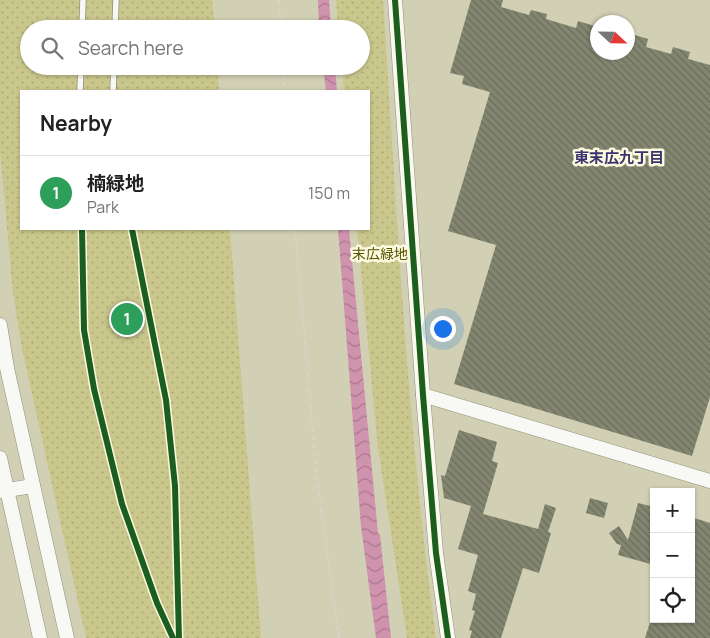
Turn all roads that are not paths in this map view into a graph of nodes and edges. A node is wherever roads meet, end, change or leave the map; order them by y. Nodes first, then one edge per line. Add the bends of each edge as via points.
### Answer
1 (83, 0) edge
2 (116, 0) edge
3 (395, 0) edge
4 (82, 20) edge
5 (115, 20) edge
6 (81, 75) edge
7 (114, 75) edge
8 (80, 90) edge
9 (113, 90) edge
10 (82, 230) edge
11 (132, 230) edge
12 (0, 325) edge
13 (423, 396) junction
14 (0, 458) edge
15 (710, 481) edge
16 (33, 486) junction
17 (3, 490) edge
18 (40, 638) edge
19 (67, 638) edge
20 (173, 638) edge
21 (178, 638) edge
22 (448, 638) edge

1 - 4 lane
2 - 5 lane
3 - 13 street
6 - 8 lane
7 - 9 lane
10 - 20 lane via 84,330 94,390 122,504 157,603
11 - 21 lane via 166,400 175,486
12 - 16 street
13 - 15 street
13 - 22 street via 436,553
14 - 17 street
16 - 17 street
16 - 19 street
17 - 18 street

